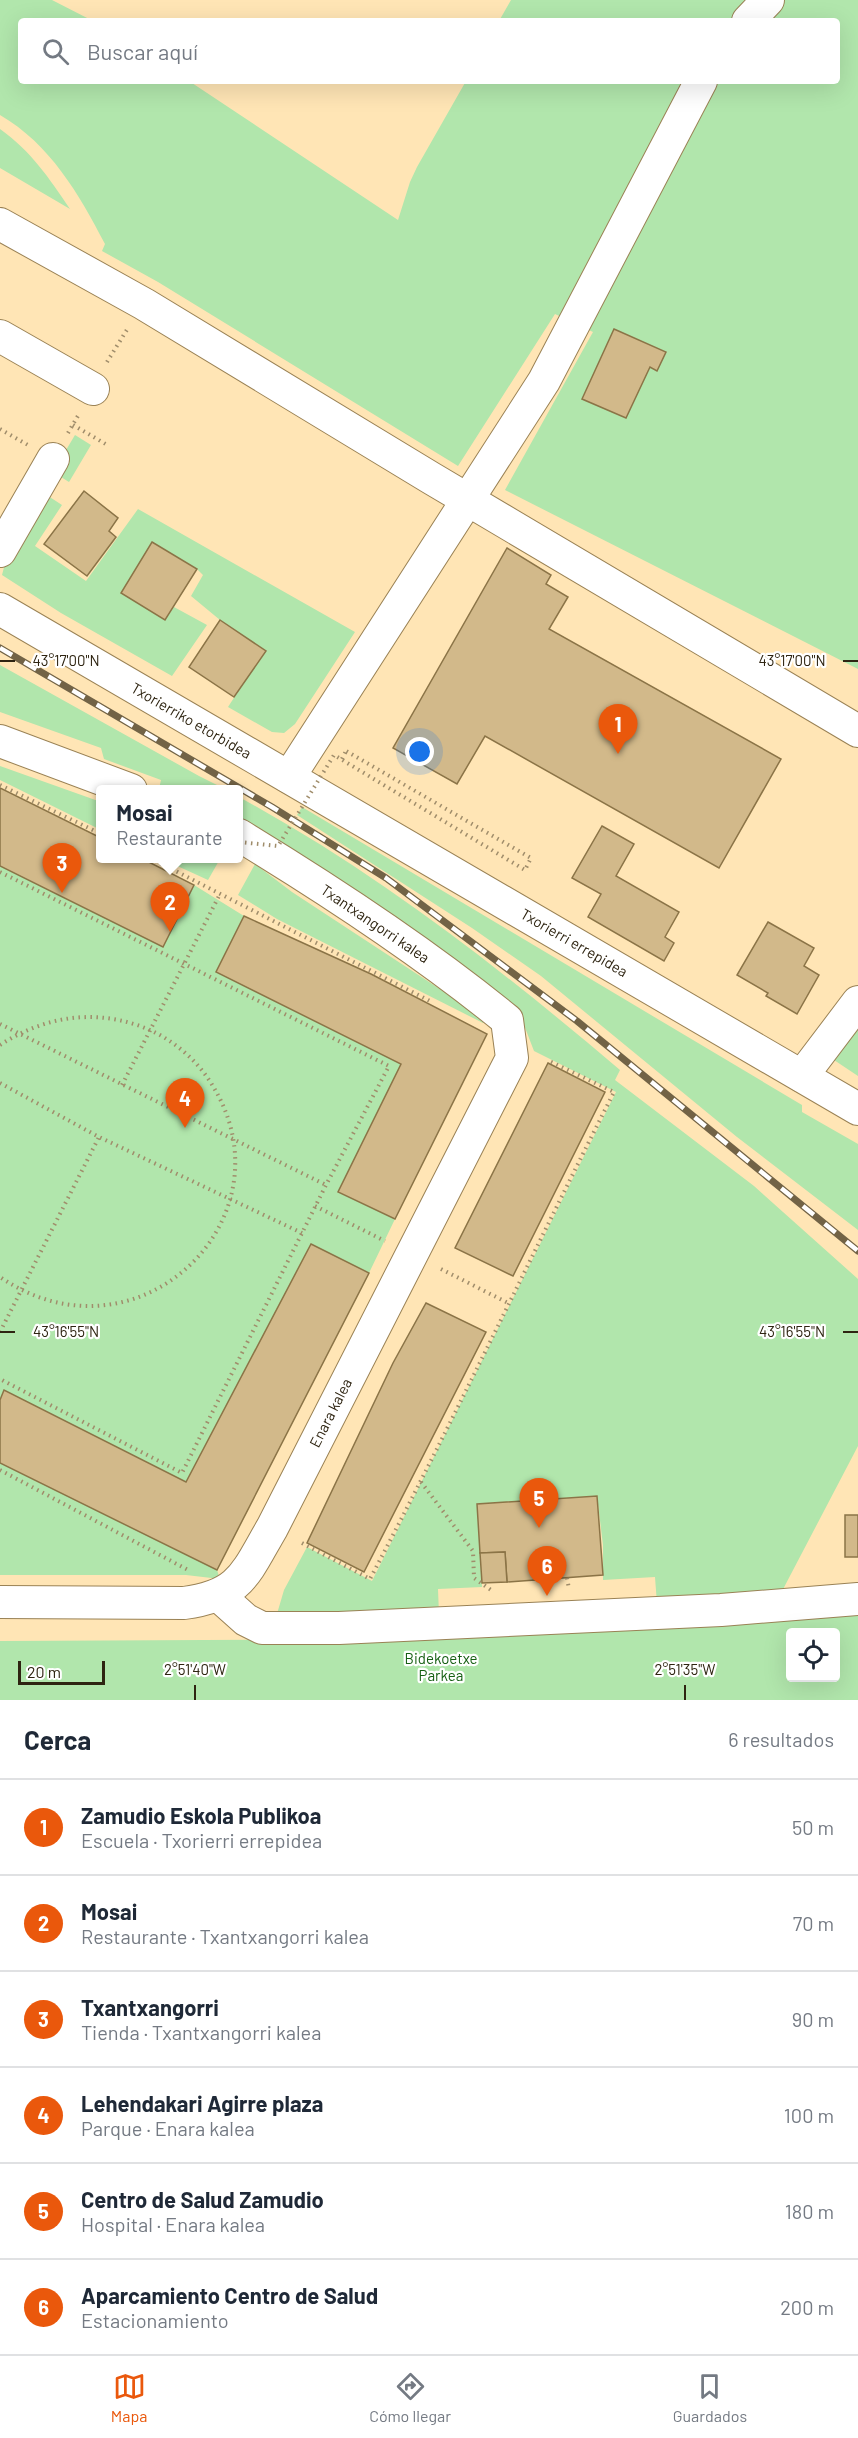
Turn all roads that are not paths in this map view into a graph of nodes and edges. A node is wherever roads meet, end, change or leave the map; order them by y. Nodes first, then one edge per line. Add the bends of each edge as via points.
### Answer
1 (768, 0) edge
2 (751, 18) edge
3 (699, 84) edge
4 (0, 224) edge
5 (0, 336) edge
6 (93, 389) dead end
7 (60, 447) road end
8 (467, 498) junction
9 (0, 551) edge
10 (0, 609) edge
11 (858, 732) edge
12 (0, 741) edge
13 (289, 777) junction
14 (120, 785) edge
15 (243, 838) edge
16 (858, 1002) edge
17 (507, 1020) joint
18 (802, 1076) junction
19 (858, 1108) edge
20 (208, 1591) junction
21 (858, 1599) edge
22 (0, 1602) edge

1 - 2 street
3 - 8 street via 544,381
4 - 8 street via 144,304
5 - 6 street
7 - 9 street
8 - 11 street
8 - 13 street
10 - 13 street, Txorierriko etorbidea
12 - 14 street
13 - 18 street, Txorierri errepidea
15 - 17 street, Txantxangorri kalea via 462,983
16 - 18 street
17 - 20 street, Enara kalea via 512,1058 272,1528 243,1578
18 - 19 street, Txorierri errepidea
20 - 21 street via 262,1628 339,1629 721,1610
20 - 22 street, Enara kalea via 175,1604

